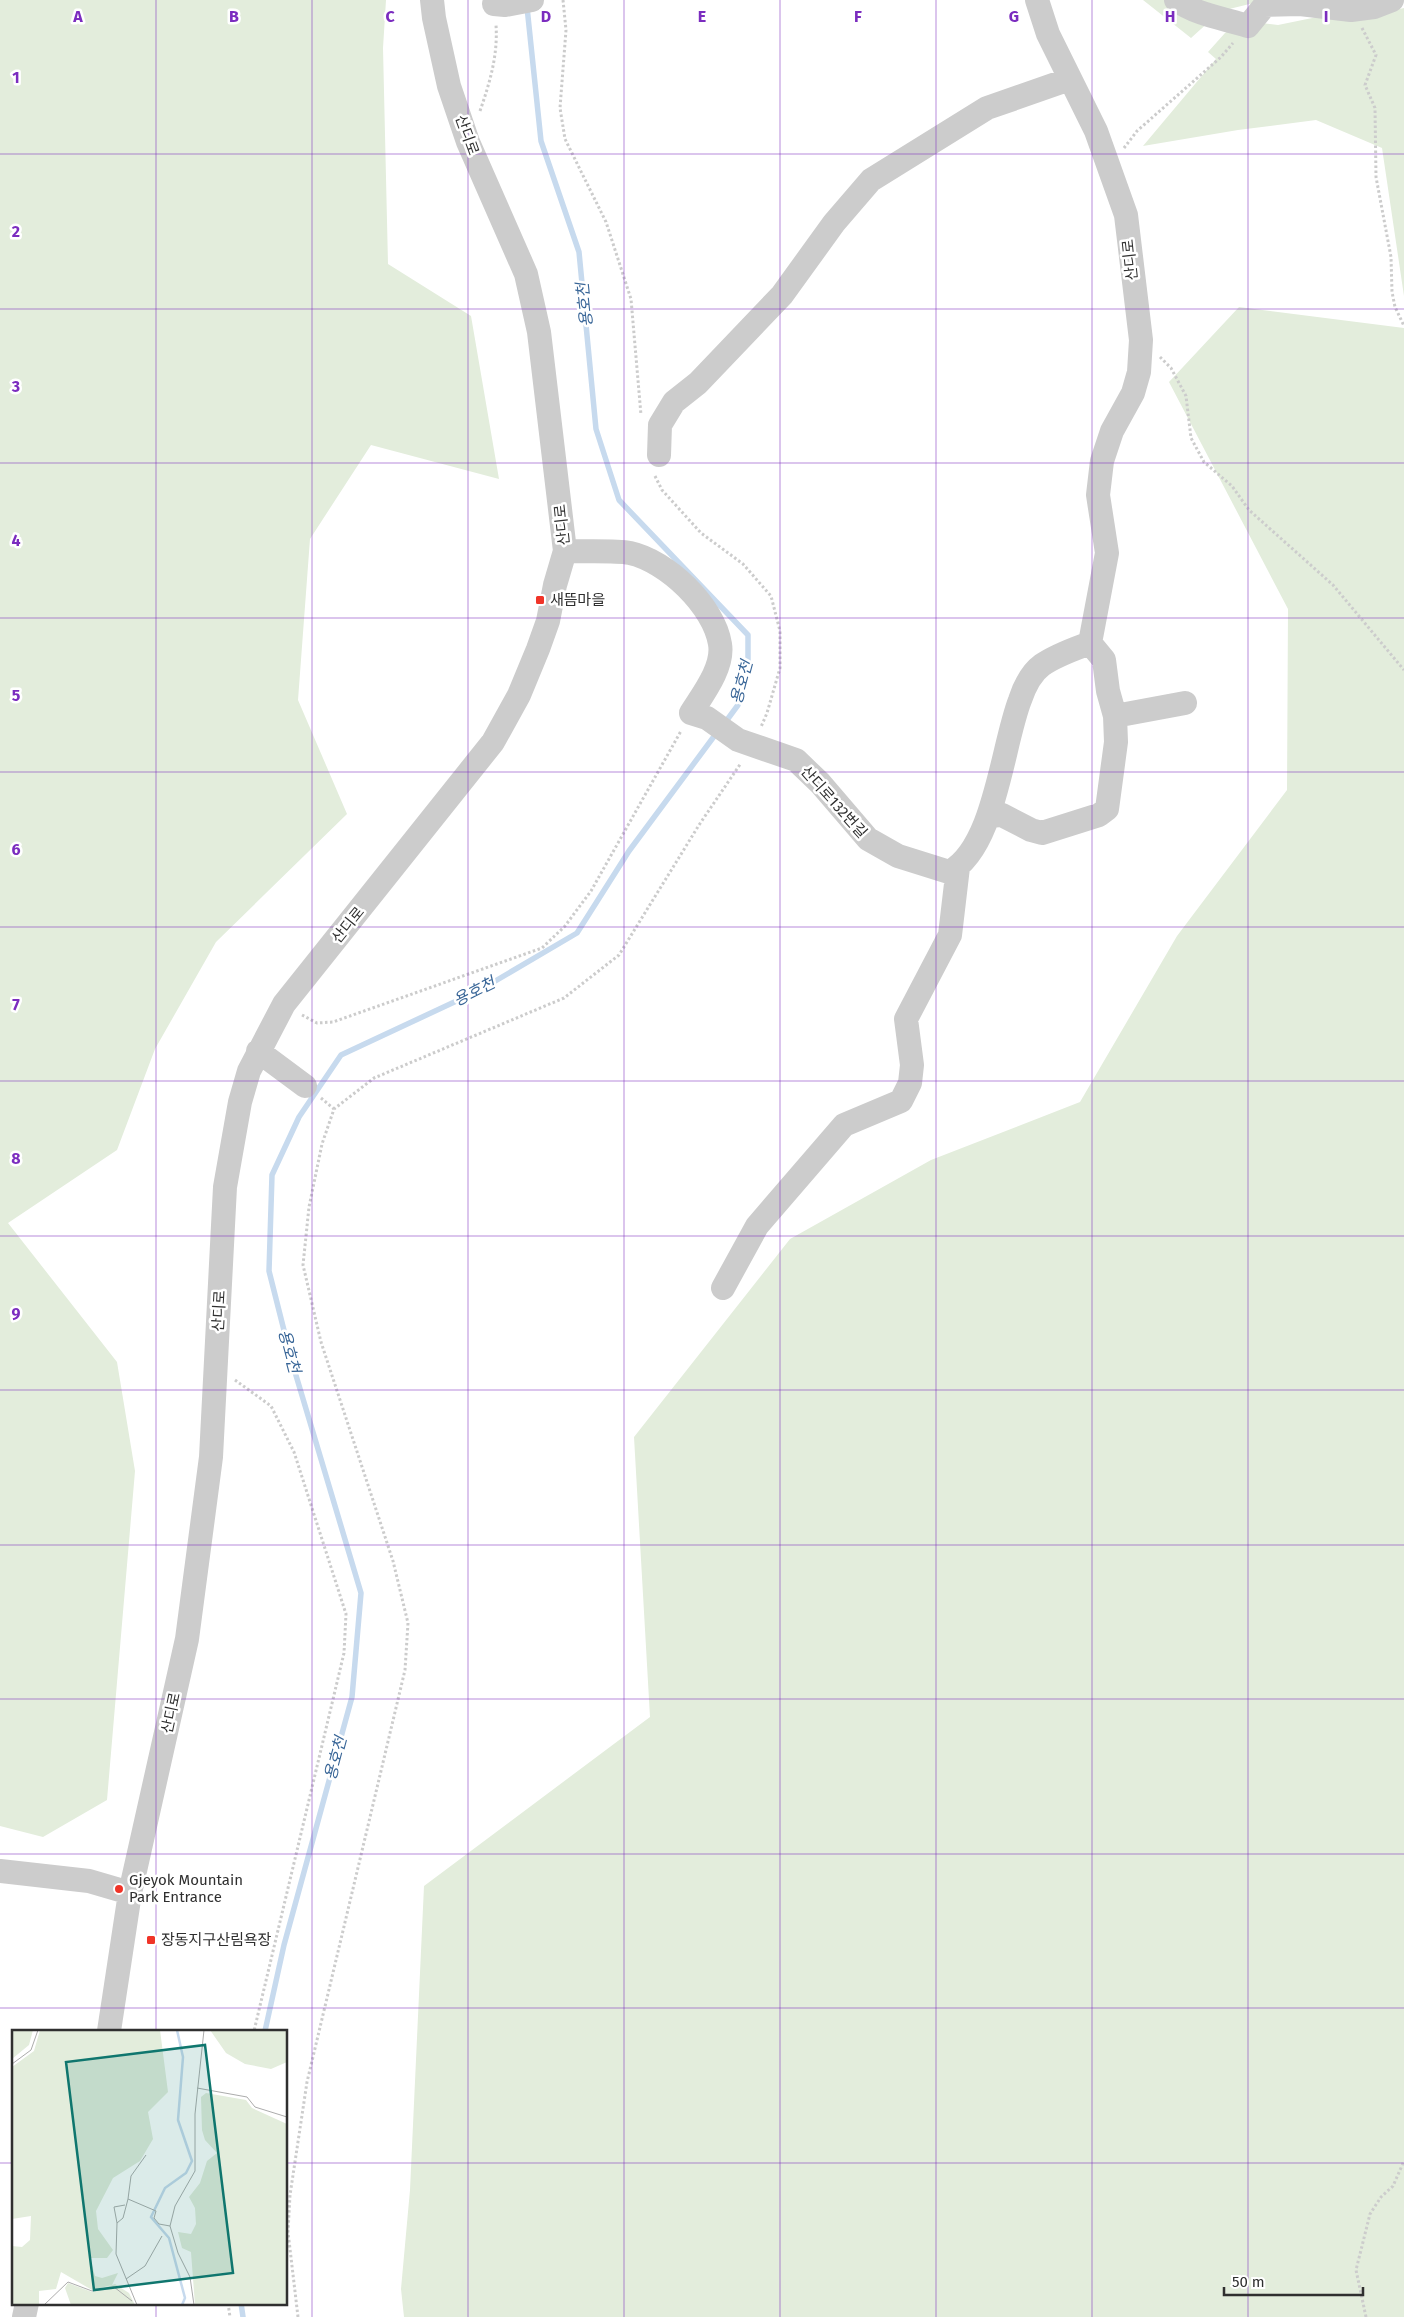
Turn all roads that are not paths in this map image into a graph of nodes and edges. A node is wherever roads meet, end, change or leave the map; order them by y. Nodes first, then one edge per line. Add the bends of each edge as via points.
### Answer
1 (432, 0) edge
2 (532, 0) edge
3 (1037, 0) edge
4 (1176, 0) edge
5 (1392, 0) edge
6 (500, 5) road end
7 (1070, 79) junction
8 (656, 464) road end
9 (565, 551) junction
10 (1090, 643) junction
11 (1185, 703) dead end
12 (1115, 716) junction
13 (988, 816) junction
14 (958, 867) junction
15 (258, 1051) junction
16 (305, 1086) dead end
17 (723, 1288) dead end
18 (0, 1871) edge
19 (130, 1893) junction
20 (109, 2030) edge
21 (27, 2304) edge
22 (24, 2317) edge

1 - 9 street, 산디로 via 450,86 468,142 528,282 539,332
2 - 6 street
3 - 7 street, 산디로 via 1048,34
4 - 5 street via 1202,14 1248,26 1265,5 1300,4 1352,10
7 - 8 street via 987,108 871,180 834,223 782,295 698,383 674,402 660,425
7 - 10 street, 산디로 via 1096,131 1126,215 1141,344 1139,372 1133,393 1112,430 1102,461 1098,495 1107,553
9 - 14 street, 산디로132번길 via 630,553 661,566 681,581 709,614 720,644 715,675 699,715 745,742 796,760 820,782 868,839 898,856 931,867 949,872
9 - 15 street, 산디로 via 542,640 519,695 493,742 284,1004
10 - 12 street via 1104,660
10 - 13 street via 1041,666 1025,686 1014,715
11 - 12 street
12 - 13 street via 1116,742 1107,810 1042,833 1002,815
13 - 14 street via 976,842
14 - 17 street via 950,935 906,1019 912,1065 910,1083 901,1101 844,1124 757,1226
15 - 16 street
15 - 19 street, 산디로 via 248,1071 240,1102 225,1187 212,1457 187,1639
18 - 19 street via 90,1881
19 - 20 street, 산디로
21 - 22 street

